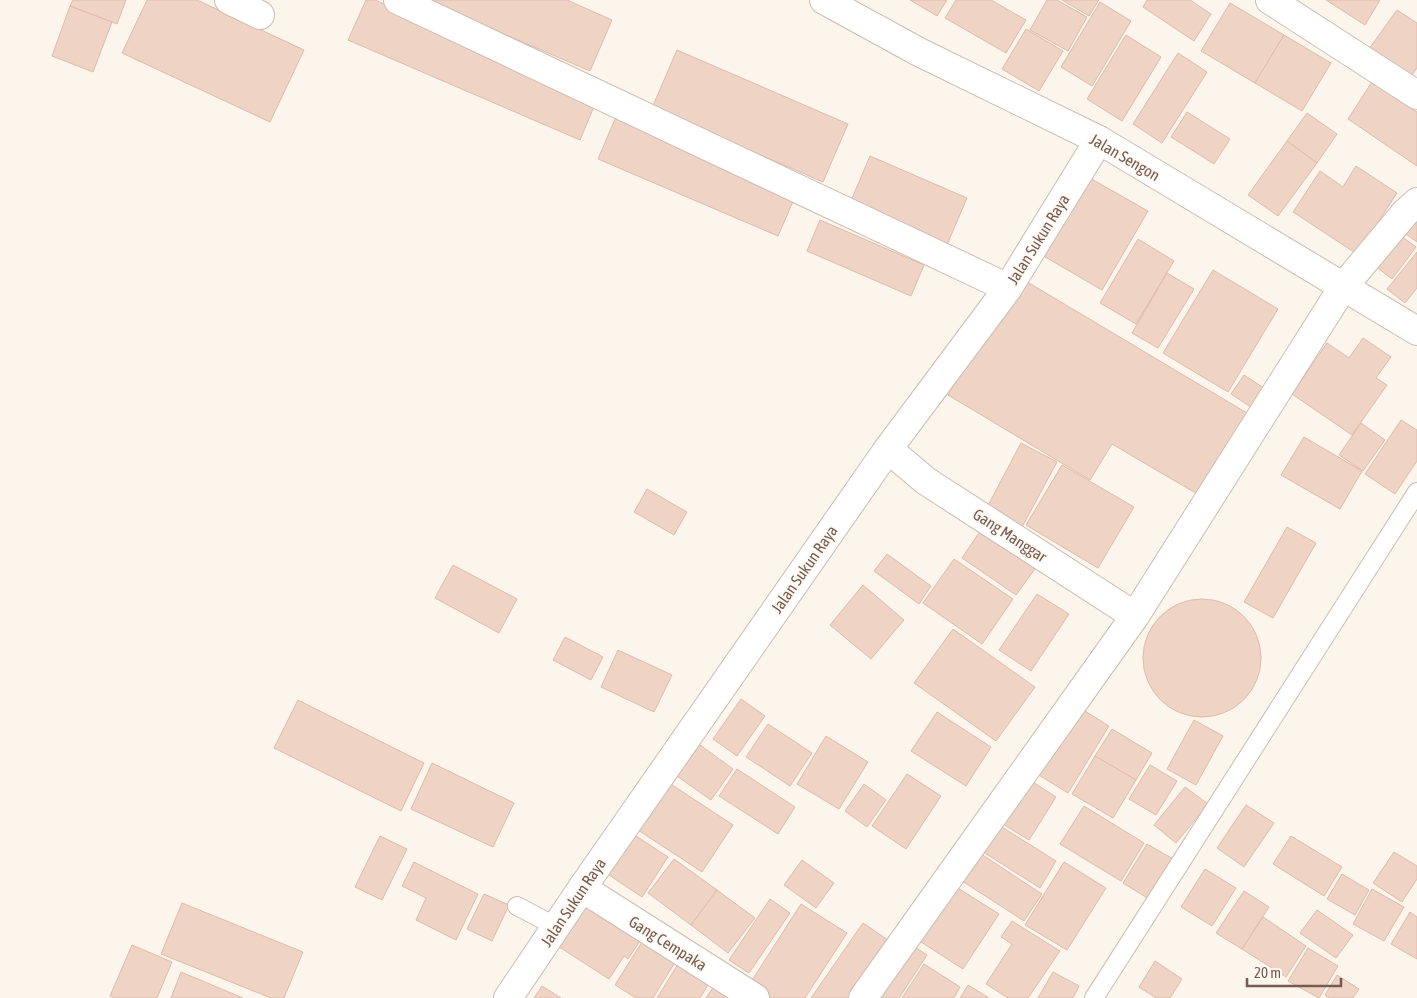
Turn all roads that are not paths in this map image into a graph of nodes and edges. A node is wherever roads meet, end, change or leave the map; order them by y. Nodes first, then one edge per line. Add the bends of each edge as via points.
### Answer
1 (229, 0) edge
2 (398, 0) edge
3 (824, 0) edge
4 (1270, 0) edge
5 (260, 15) dead end
6 (1417, 95) edge
7 (1099, 140) junction
8 (1417, 202) edge
9 (1343, 287) junction
10 (1008, 288) junction
11 (1417, 331) edge
12 (888, 449) junction
13 (1417, 492) edge
14 (1135, 616) junction
15 (582, 888) junction
16 (517, 906) dead end
17 (555, 926) junction
18 (508, 998) edge
19 (755, 998) edge
20 (863, 998) edge
21 (1094, 998) edge

1 - 5 street
2 - 10 street
3 - 7 street, Jalan Sengon via 919,52
4 - 6 street
7 - 9 street, Jalan Sengon
7 - 10 street, Jalan Sukun Raya
8 - 9 street
9 - 11 street, Jalan Sengon
9 - 14 street
10 - 12 street, Jalan Sukun Raya
12 - 14 street, Gang Manggar via 926,481
12 - 15 street, Jalan Sukun Raya
13 - 21 lane
14 - 20 street
15 - 17 street, Jalan Sukun Raya
15 - 19 street, Gang Cempaka
16 - 17 lane
17 - 18 street, Jalan Sukun Raya

